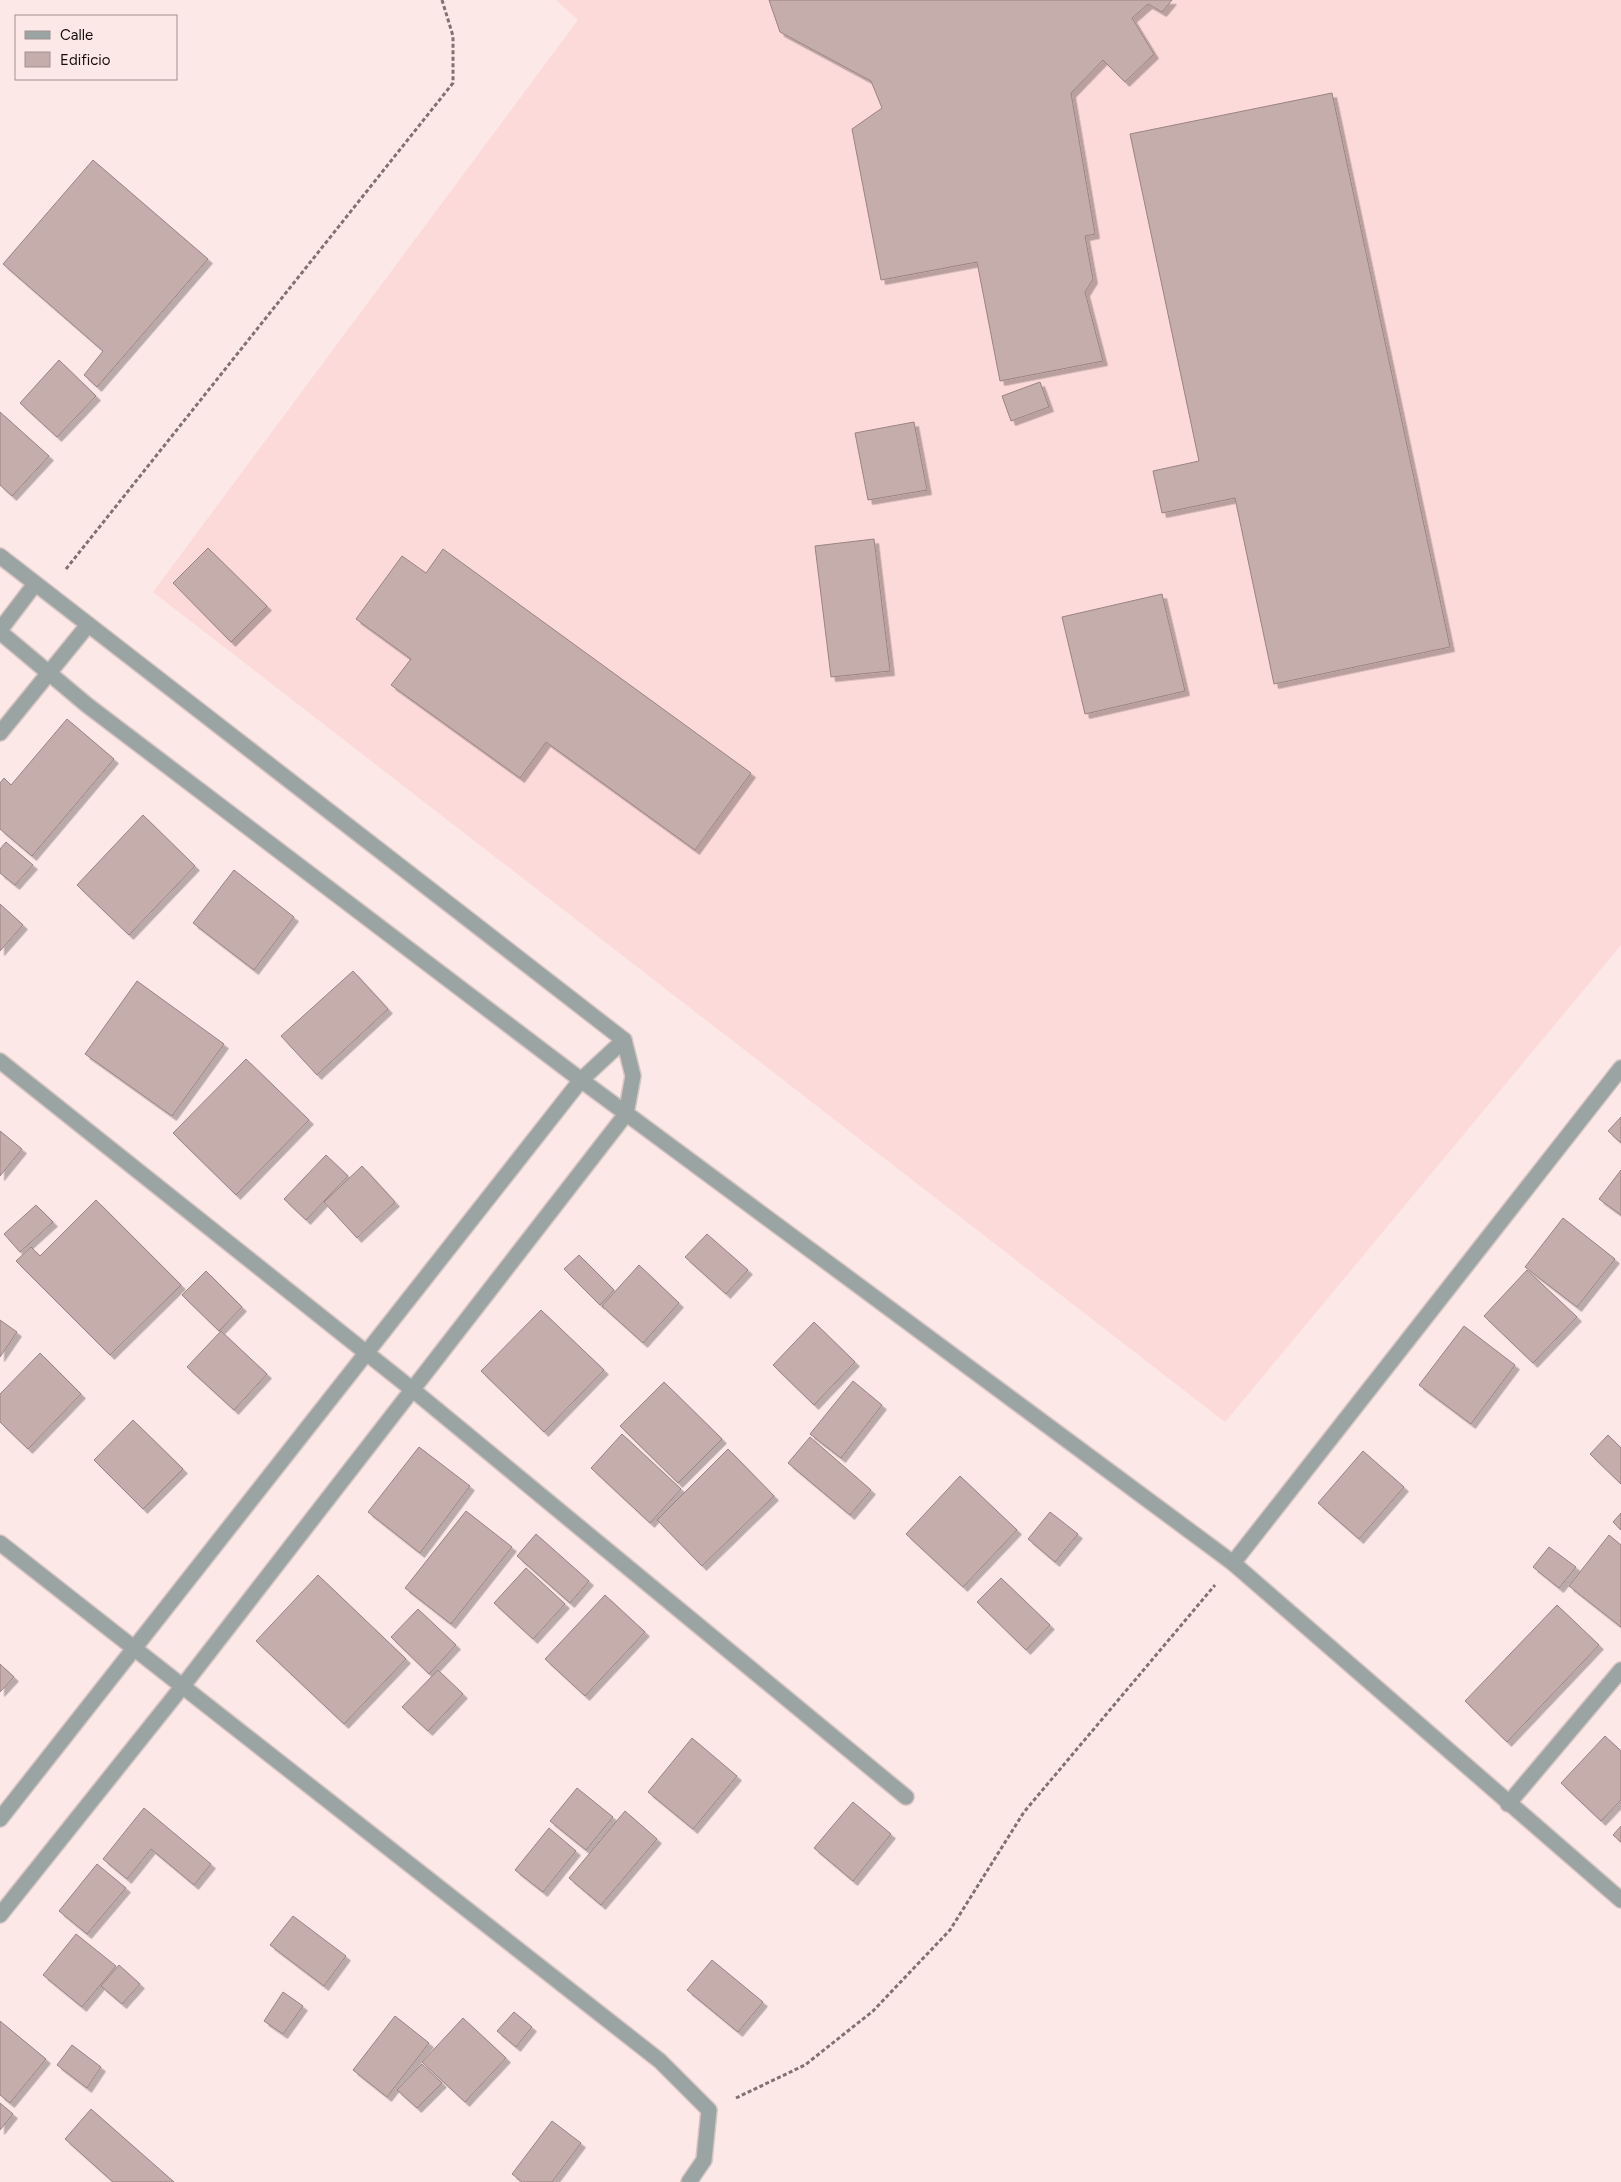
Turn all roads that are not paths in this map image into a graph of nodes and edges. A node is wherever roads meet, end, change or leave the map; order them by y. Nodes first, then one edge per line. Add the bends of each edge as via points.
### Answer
1 (0, 556) edge
2 (41, 589) junction
3 (88, 625) junction
4 (0, 631) edge
5 (49, 673) junction
6 (0, 734) edge
7 (624, 1040) junction
8 (0, 1062) edge
9 (1621, 1068) edge
10 (581, 1080) junction
11 (626, 1114) junction
12 (366, 1353) junction
13 (413, 1390) junction
14 (0, 1544) edge
15 (1233, 1563) junction
16 (134, 1649) junction
17 (1621, 1670) edge
18 (182, 1687) junction
19 (906, 1797) dead end
20 (1508, 1804) junction
21 (0, 1818) edge
22 (1621, 1900) edge
23 (0, 1915) edge
24 (689, 2182) edge

1 - 2 street
2 - 3 street
2 - 4 street
3 - 5 street
3 - 7 street
4 - 5 street
5 - 6 street
5 - 10 street
7 - 10 street
7 - 11 street via 633,1076
8 - 12 street
9 - 15 street
10 - 11 street
10 - 12 street
11 - 13 street
11 - 15 street
12 - 13 street
12 - 16 street
13 - 18 street
13 - 19 street
14 - 16 street
15 - 20 street
16 - 18 street
16 - 21 street
17 - 20 street
18 - 23 street
18 - 24 street via 660,2061 709,2110 704,2160
20 - 22 street

